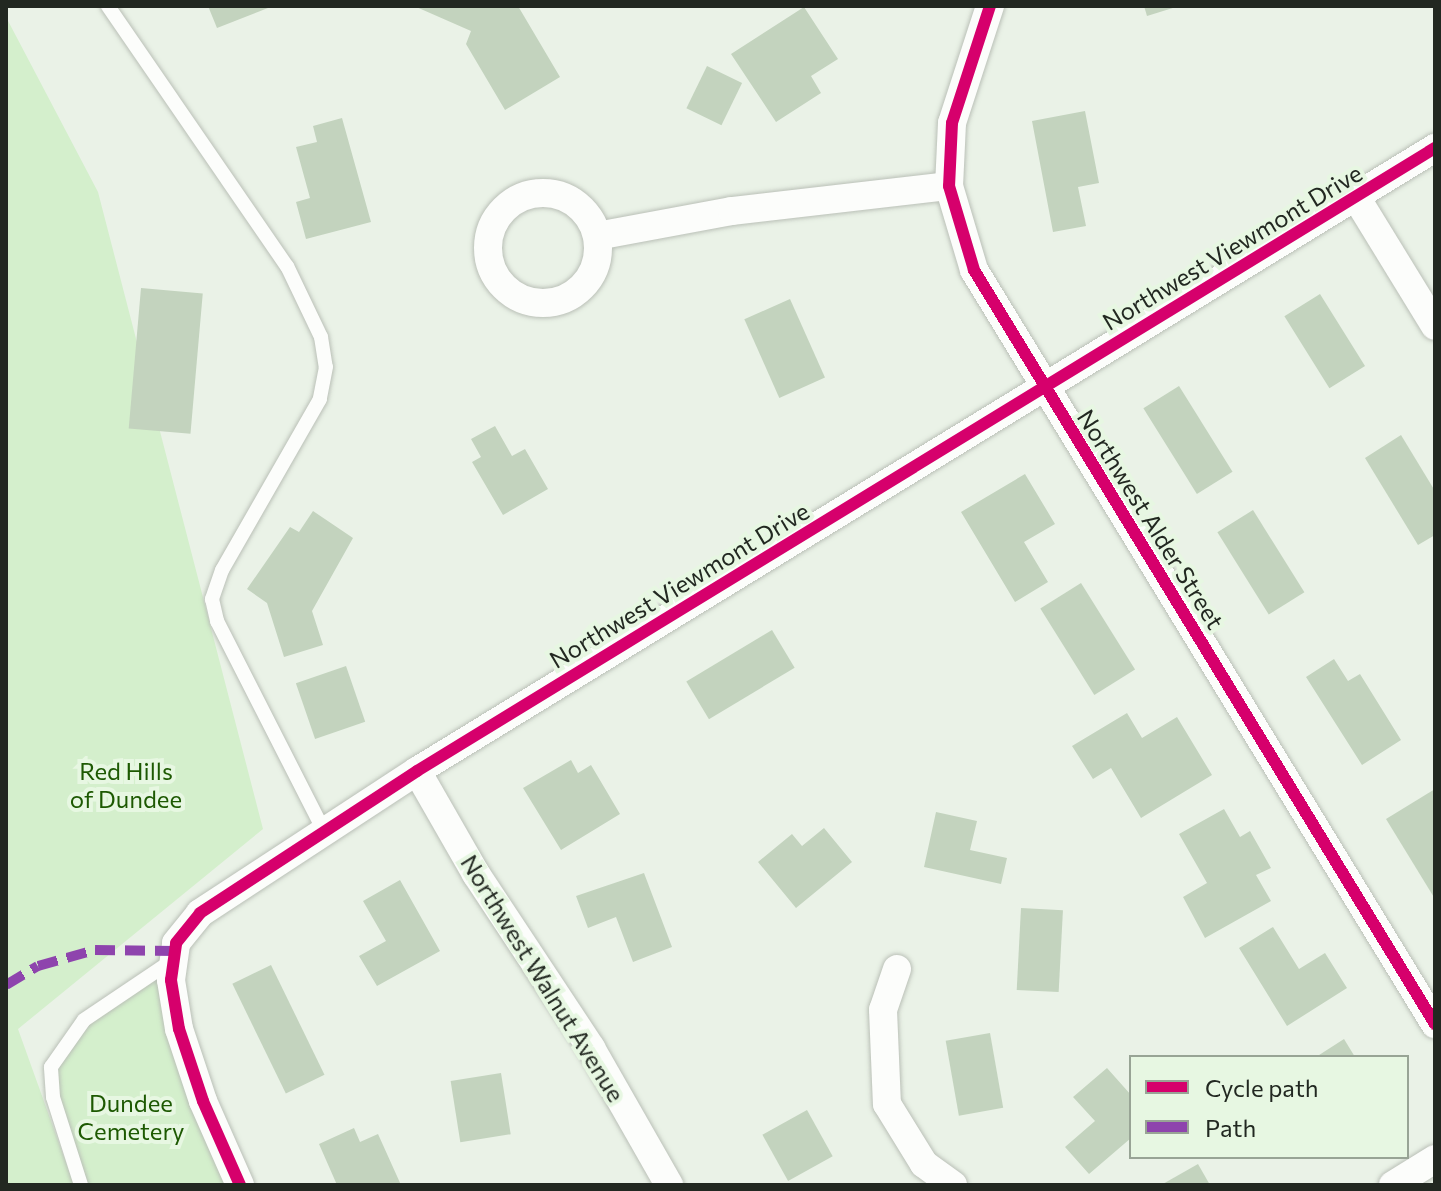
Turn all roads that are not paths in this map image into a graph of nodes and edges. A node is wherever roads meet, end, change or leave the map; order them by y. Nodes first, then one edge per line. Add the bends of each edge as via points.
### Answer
1 (108, 6) edge
2 (990, 6) edge
3 (1435, 148) edge
4 (949, 186) junction
5 (1356, 197) junction
6 (597, 236) dead end
7 (1435, 326) edge
8 (1044, 387) junction
9 (417, 771) junction
10 (323, 829) junction
11 (173, 960) junction
12 (897, 969) dead end
13 (1435, 1024) edge
14 (1435, 1159) edge
15 (81, 1185) edge
16 (240, 1185) edge
17 (669, 1185) edge
18 (953, 1185) edge
19 (1393, 1185) edge

1 - 10 lane via 287,266 321,337 326,367 320,399 222,570 212,599 217,621
2 - 4 street, Northwest Alder Street via 952,123
3 - 5 street, Northwest Viewmont Drive
4 - 6 street via 732,211
4 - 8 street, Northwest Alder Street via 974,270
5 - 7 street
5 - 8 street, Northwest Viewmont Drive
8 - 9 street, Northwest Viewmont Drive
8 - 13 street, Northwest Alder Street
9 - 10 street, Northwest Viewmont Drive
9 - 17 street, Northwest Walnut Avenue via 476,874 591,1048
10 - 11 street, Northwest Viewmont Drive via 200,913 176,943
11 - 15 lane via 84,1020 51,1067 53,1097
11 - 16 street, Northwest Viewmont Drive via 179,1029
12 - 18 street via 883,1010 887,1104 924,1164
14 - 19 street

